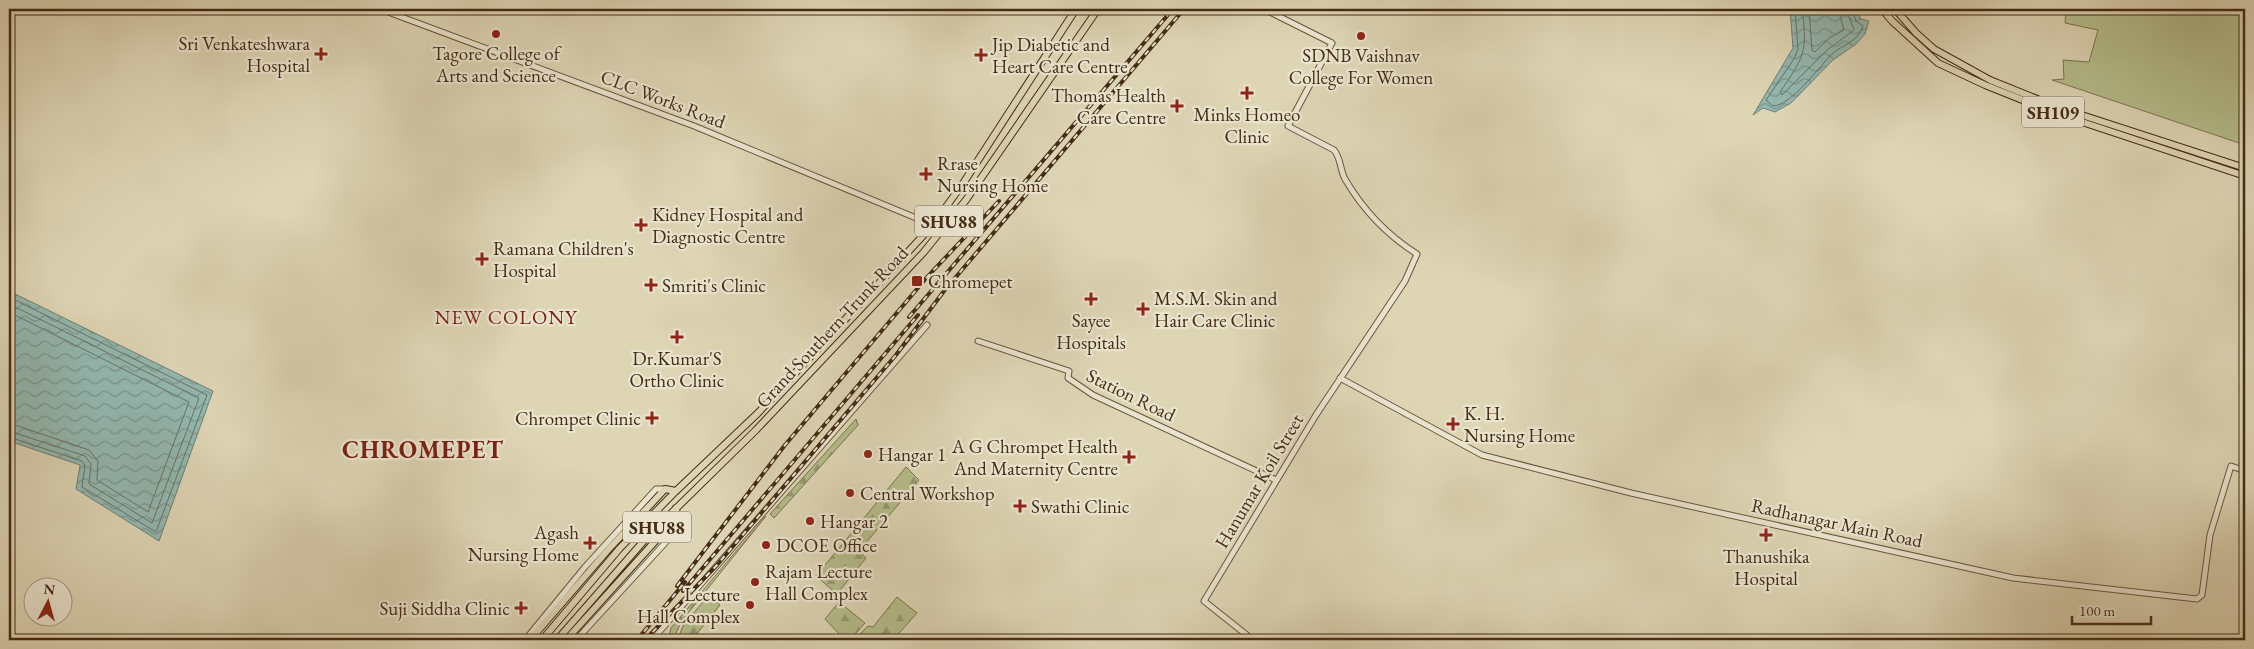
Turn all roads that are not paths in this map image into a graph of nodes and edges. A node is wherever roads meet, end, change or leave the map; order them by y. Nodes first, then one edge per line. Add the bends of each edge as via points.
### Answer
1 (380, 9) edge
2 (1076, 9) edge
3 (1098, 9) edge
4 (1264, 9) edge
5 (1882, 9) edge
6 (1895, 9) edge
7 (2245, 168) edge
8 (2245, 176) edge
9 (933, 225) junction
10 (927, 325) dead end
11 (978, 341) dead end
12 (1340, 378) junction
13 (2245, 471) edge
14 (1276, 480) junction
15 (665, 489) junction
16 (676, 490) junction
17 (676, 508) junction
18 (677, 516) junction
19 (525, 640) edge
20 (530, 640) edge
21 (542, 640) edge
22 (557, 640) edge
23 (566, 640) edge
24 (576, 640) edge
25 (652, 640) edge
26 (1254, 640) edge

1 - 9 street, CLC Works Road via 694,126
2 - 9 main road, Grand Southern Trunk Road / SHU88
3 - 17 main road, Grand Southern Trunk Road / SHU88 via 972,192 923,253 756,430
4 - 12 street, Hanumar Koil Street via 1332,43 1288,126 1334,150 1344,177 1361,204 1388,233 1417,254 1400,288
5 - 8 main road, SH109 via 1938,63 1984,85 2055,113
6 - 7 main road, SH109 via 1934,49 1990,80 2058,107
9 - 16 main road, Grand Southern Trunk Road / SHU88 via 758,413
10 - 25 street
11 - 14 street, Station Road via 1069,371 1071,382 1093,395
12 - 13 street, Radhanagar Main Road via 1473,451 1492,458 1631,493 2013,578 2197,599 2202,595 2210,535 2231,466
12 - 14 street, Hanumar Koil Street
14 - 26 street, Hanumar Koil Street via 1204,601
15 - 16 main road
15 - 19 street via 656,489 626,520
15 - 20 main road
16 - 21 main road, Grand Southern Trunk Road / SHU88 via 620,548
17 - 18 main road
17 - 22 main road, Grand Southern Trunk Road / SHU88
18 - 23 main road
18 - 24 street via 677,530

